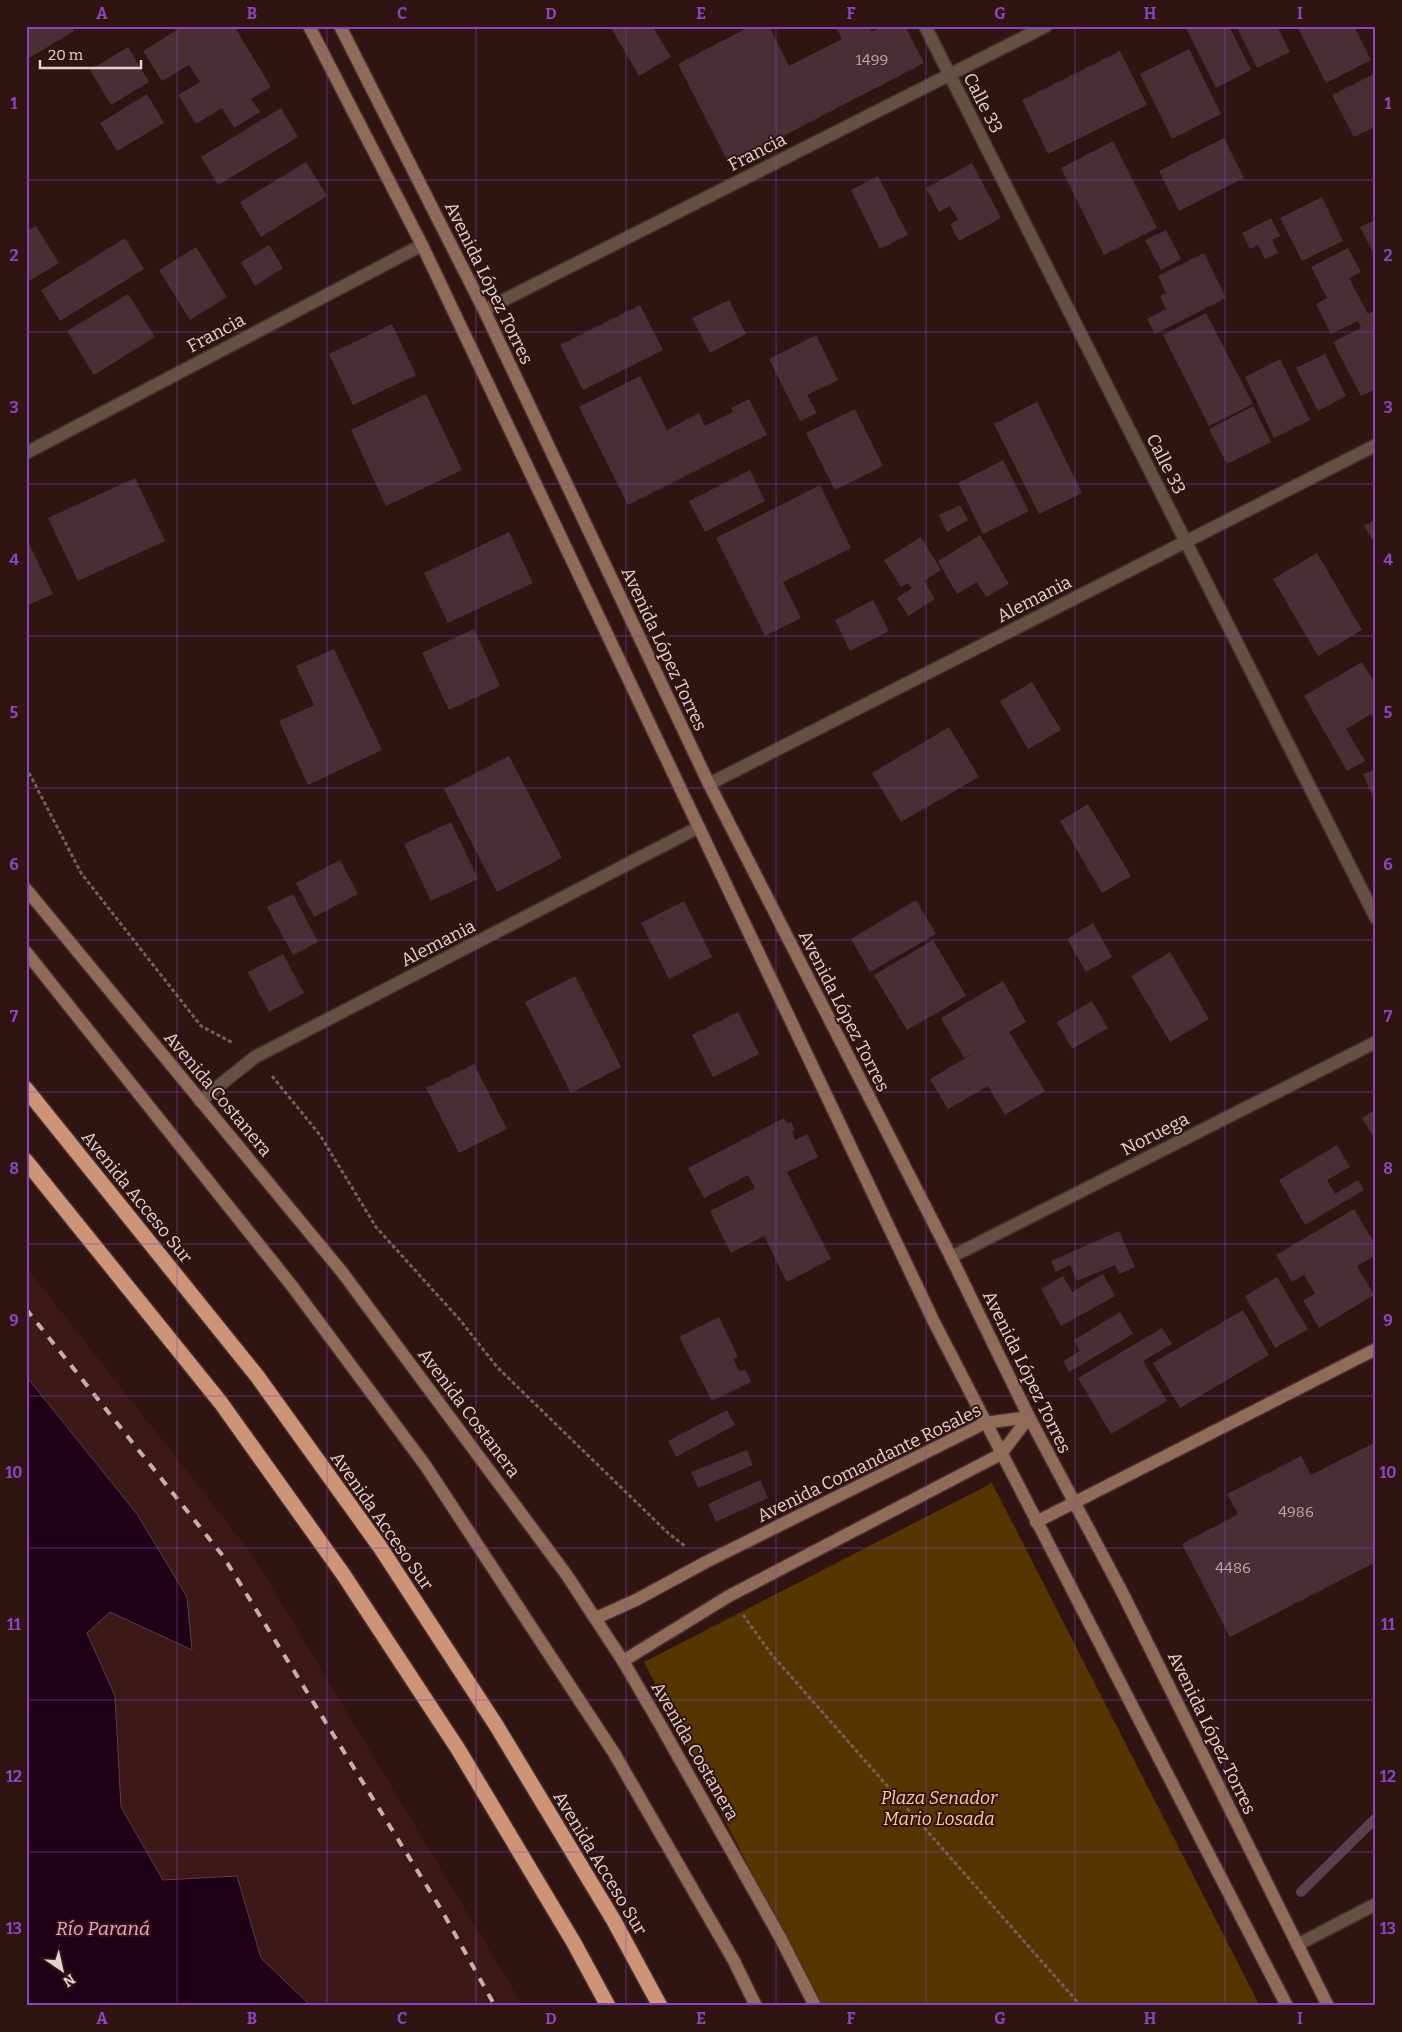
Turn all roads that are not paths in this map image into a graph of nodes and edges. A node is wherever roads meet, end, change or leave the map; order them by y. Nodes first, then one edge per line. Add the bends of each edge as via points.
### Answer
1 (310, 26) edge
2 (340, 26) edge
3 (925, 26) edge
4 (1046, 26) edge
5 (949, 74) junction
6 (422, 245) junction
7 (484, 310) junction
8 (1376, 445) edge
9 (28, 448) edge
10 (1185, 541) junction
11 (709, 784) junction
12 (699, 827) junction
13 (26, 889) edge
14 (1376, 918) edge
15 (26, 952) edge
16 (1376, 1042) edge
17 (26, 1089) edge
18 (200, 1101) junction
19 (26, 1161) edge
20 (951, 1258) junction
21 (1376, 1348) edge
22 (1029, 1417) junction
23 (985, 1423) junction
24 (1001, 1454) junction
25 (1073, 1502) junction
26 (1036, 1522) junction
27 (596, 1618) junction
28 (623, 1660) junction
29 (1376, 1904) edge
30 (1297, 1944) junction
31 (608, 2006) edge
32 (660, 2006) edge
33 (756, 2006) edge
34 (814, 2006) edge
35 (1287, 2006) edge
36 (1328, 2006) edge

1 - 6 main road
2 - 7 main road, Avenida López Torres
3 - 5 street, Calle 33
4 - 5 street, Francia
5 - 7 street, Francia
5 - 10 street, Calle 33
6 - 9 street, Francia
6 - 12 main road
7 - 11 main road, Avenida López Torres
8 - 10 street, Alemania
10 - 11 street, Alemania
10 - 14 street, Calle 33
11 - 20 main road, Avenida López Torres
12 - 18 street, Alemania via 255,1057
12 - 23 main road
13 - 18 main road, Avenida Costanera
15 - 33 main road via 292,1286 424,1465 614,1753
16 - 20 street, Noruega
17 - 32 highway, Avenida Acceso Sur via 257,1376 380,1547 496,1725 614,1921
18 - 27 main road, Avenida Costanera via 342,1272 561,1566
19 - 31 highway via 221,1403 343,1574 458,1750 574,1943
20 - 22 main road, Avenida López Torres
21 - 25 main road
22 - 23 main road, Avenida Comandante Rosales
22 - 24 main road
22 - 25 main road, Avenida López Torres
23 - 24 main road
23 - 27 main road, Avenida Comandante Rosales
24 - 26 main road
24 - 28 main road via 730,1596
25 - 26 main road
25 - 30 main road, Avenida López Torres via 1122,1592
26 - 35 main road
27 - 28 main road, Avenida Costanera
28 - 34 main road, Avenida Costanera via 781,1939
29 - 30 street
30 - 36 main road, Avenida López Torres

